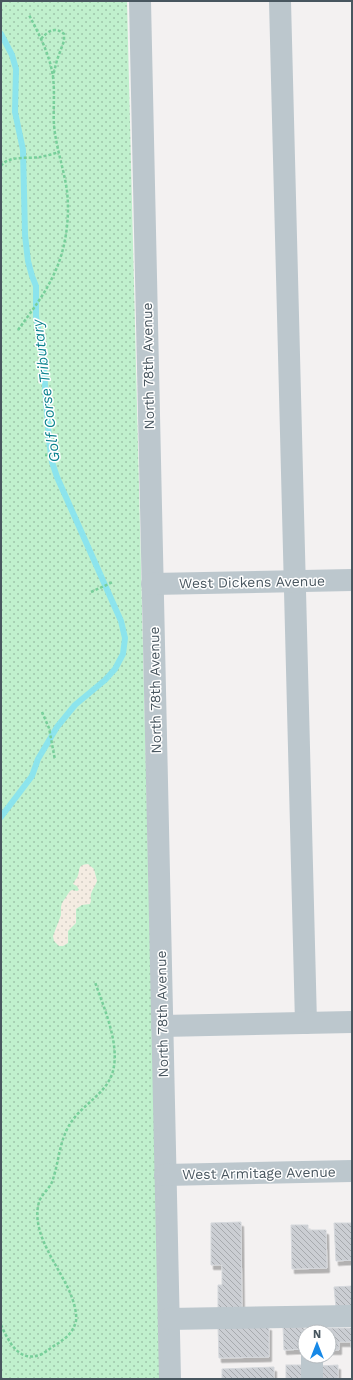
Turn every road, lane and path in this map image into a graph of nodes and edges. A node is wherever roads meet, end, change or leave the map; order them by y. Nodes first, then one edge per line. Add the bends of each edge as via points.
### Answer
1 (140, 1) edge
2 (280, 1) edge
3 (28, 15) dead end
4 (41, 39) junction
5 (53, 78) junction
6 (59, 152) junction
7 (1, 166) edge
8 (18, 330) dead end
9 (45, 455) dead end
10 (60, 455) dead end
11 (352, 580) edge
12 (295, 581) junction
13 (113, 582) dead end
14 (152, 584) junction
15 (92, 592) dead end
16 (42, 712) dead end
17 (55, 760) dead end
18 (95, 982) dead end
19 (352, 1022) edge
20 (306, 1023) junction
21 (162, 1026) junction
22 (352, 1171) edge
23 (165, 1175) junction
24 (352, 1316) edge
25 (169, 1319) junction
26 (311, 1324) edge
27 (1, 1325) edge
28 (312, 1364) edge
29 (170, 1379) edge
30 (312, 1379) edge

1 - 14 street, North 78th Avenue
2 - 12 street
3 - 4 path
4 - 5 path
4 - 5 path via 47,32 55,29 64,34
5 - 6 path via 54,126
6 - 7 path via 42,157 10,160
6 - 8 path via 67,189 68,208 61,258 42,295
9 - 10 path
11 - 12 street, West Dickens Avenue
12 - 14 street, West Dickens Avenue
12 - 20 street
13 - 15 path
14 - 21 street, North 78th Avenue
16 - 17 path via 49,728
18 - 27 path via 115,1051 113,1071 103,1090 70,1124 63,1139 51,1183 39,1201 37,1218 42,1240 75,1304 76,1321 70,1335 42,1354 31,1357 19,1353 9,1342
19 - 20 street
20 - 21 street
21 - 23 street, North 78th Avenue
22 - 23 street, West Armitage Avenue
23 - 25 street, North 78th Avenue
24 - 26 street
25 - 26 street
25 - 29 street, North 78th Avenue
28 - 30 street

